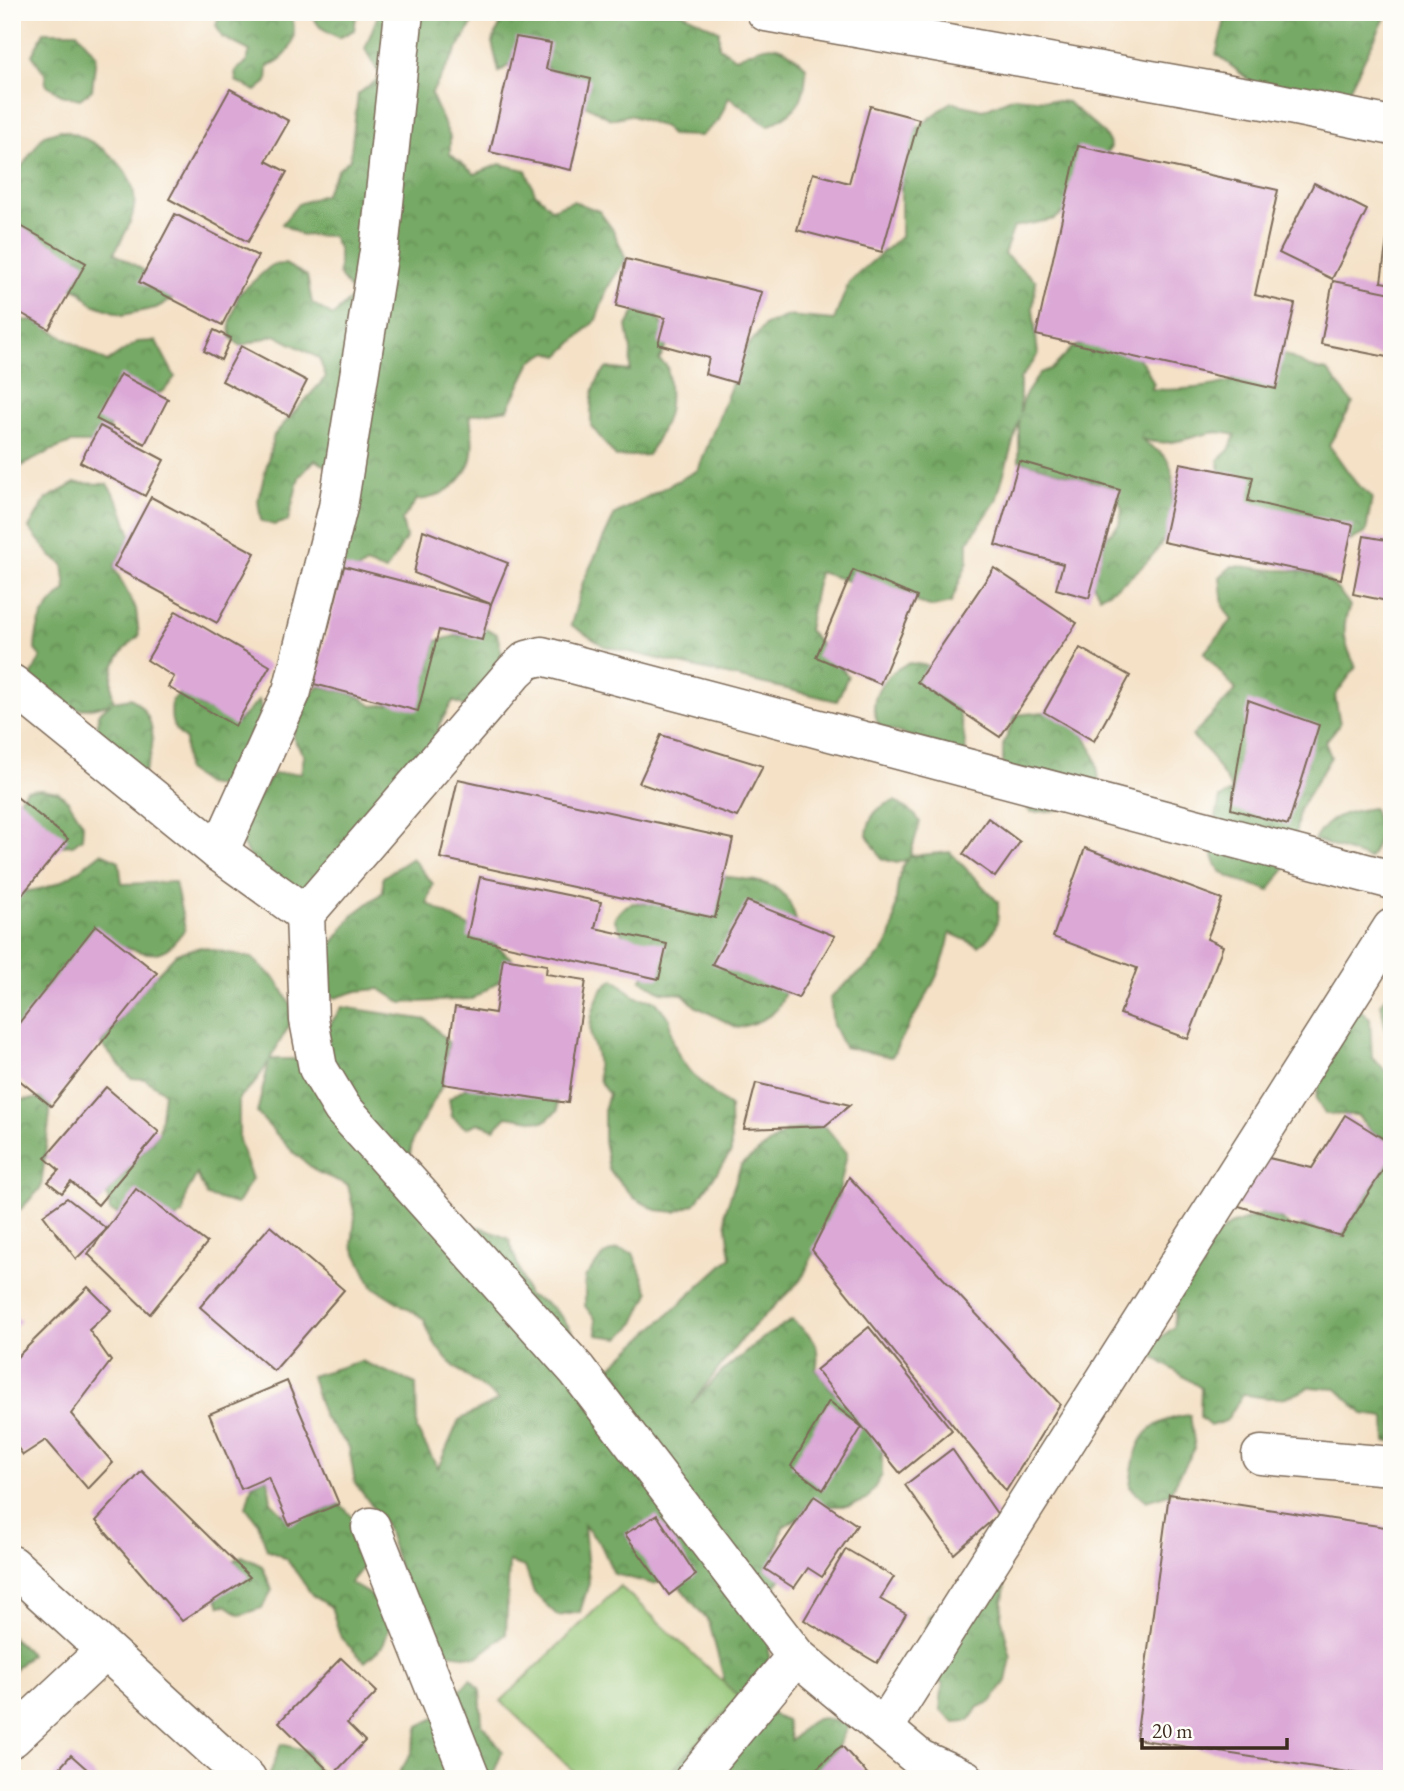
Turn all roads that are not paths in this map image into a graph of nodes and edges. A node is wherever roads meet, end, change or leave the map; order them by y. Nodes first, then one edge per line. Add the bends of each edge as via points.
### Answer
1 (404, 12) edge
2 (766, 12) edge
3 (1392, 126) edge
4 (12, 684) edge
5 (219, 852) junction
6 (1392, 880) edge
7 (305, 914) junction
8 (1392, 928) edge
9 (1261, 1455) dead end
10 (1392, 1466) edge
11 (371, 1527) dead end
12 (12, 1565) edge
13 (105, 1651) junction
14 (796, 1656) junction
15 (884, 1728) junction
16 (12, 1738) edge
17 (247, 1779) edge
18 (471, 1779) edge
19 (694, 1779) edge
20 (965, 1779) edge

1 - 5 street via 379,251 338,507 292,691
2 - 3 street
4 - 5 street
5 - 7 street
6 - 7 street via 542,656 527,660 515,671
7 - 14 street via 309,1020 318,1068 342,1108 577,1370
8 - 15 street
9 - 10 street
11 - 18 street
12 - 13 street
13 - 16 street
13 - 17 street
14 - 15 street
14 - 19 street
15 - 20 street via 920,1759

